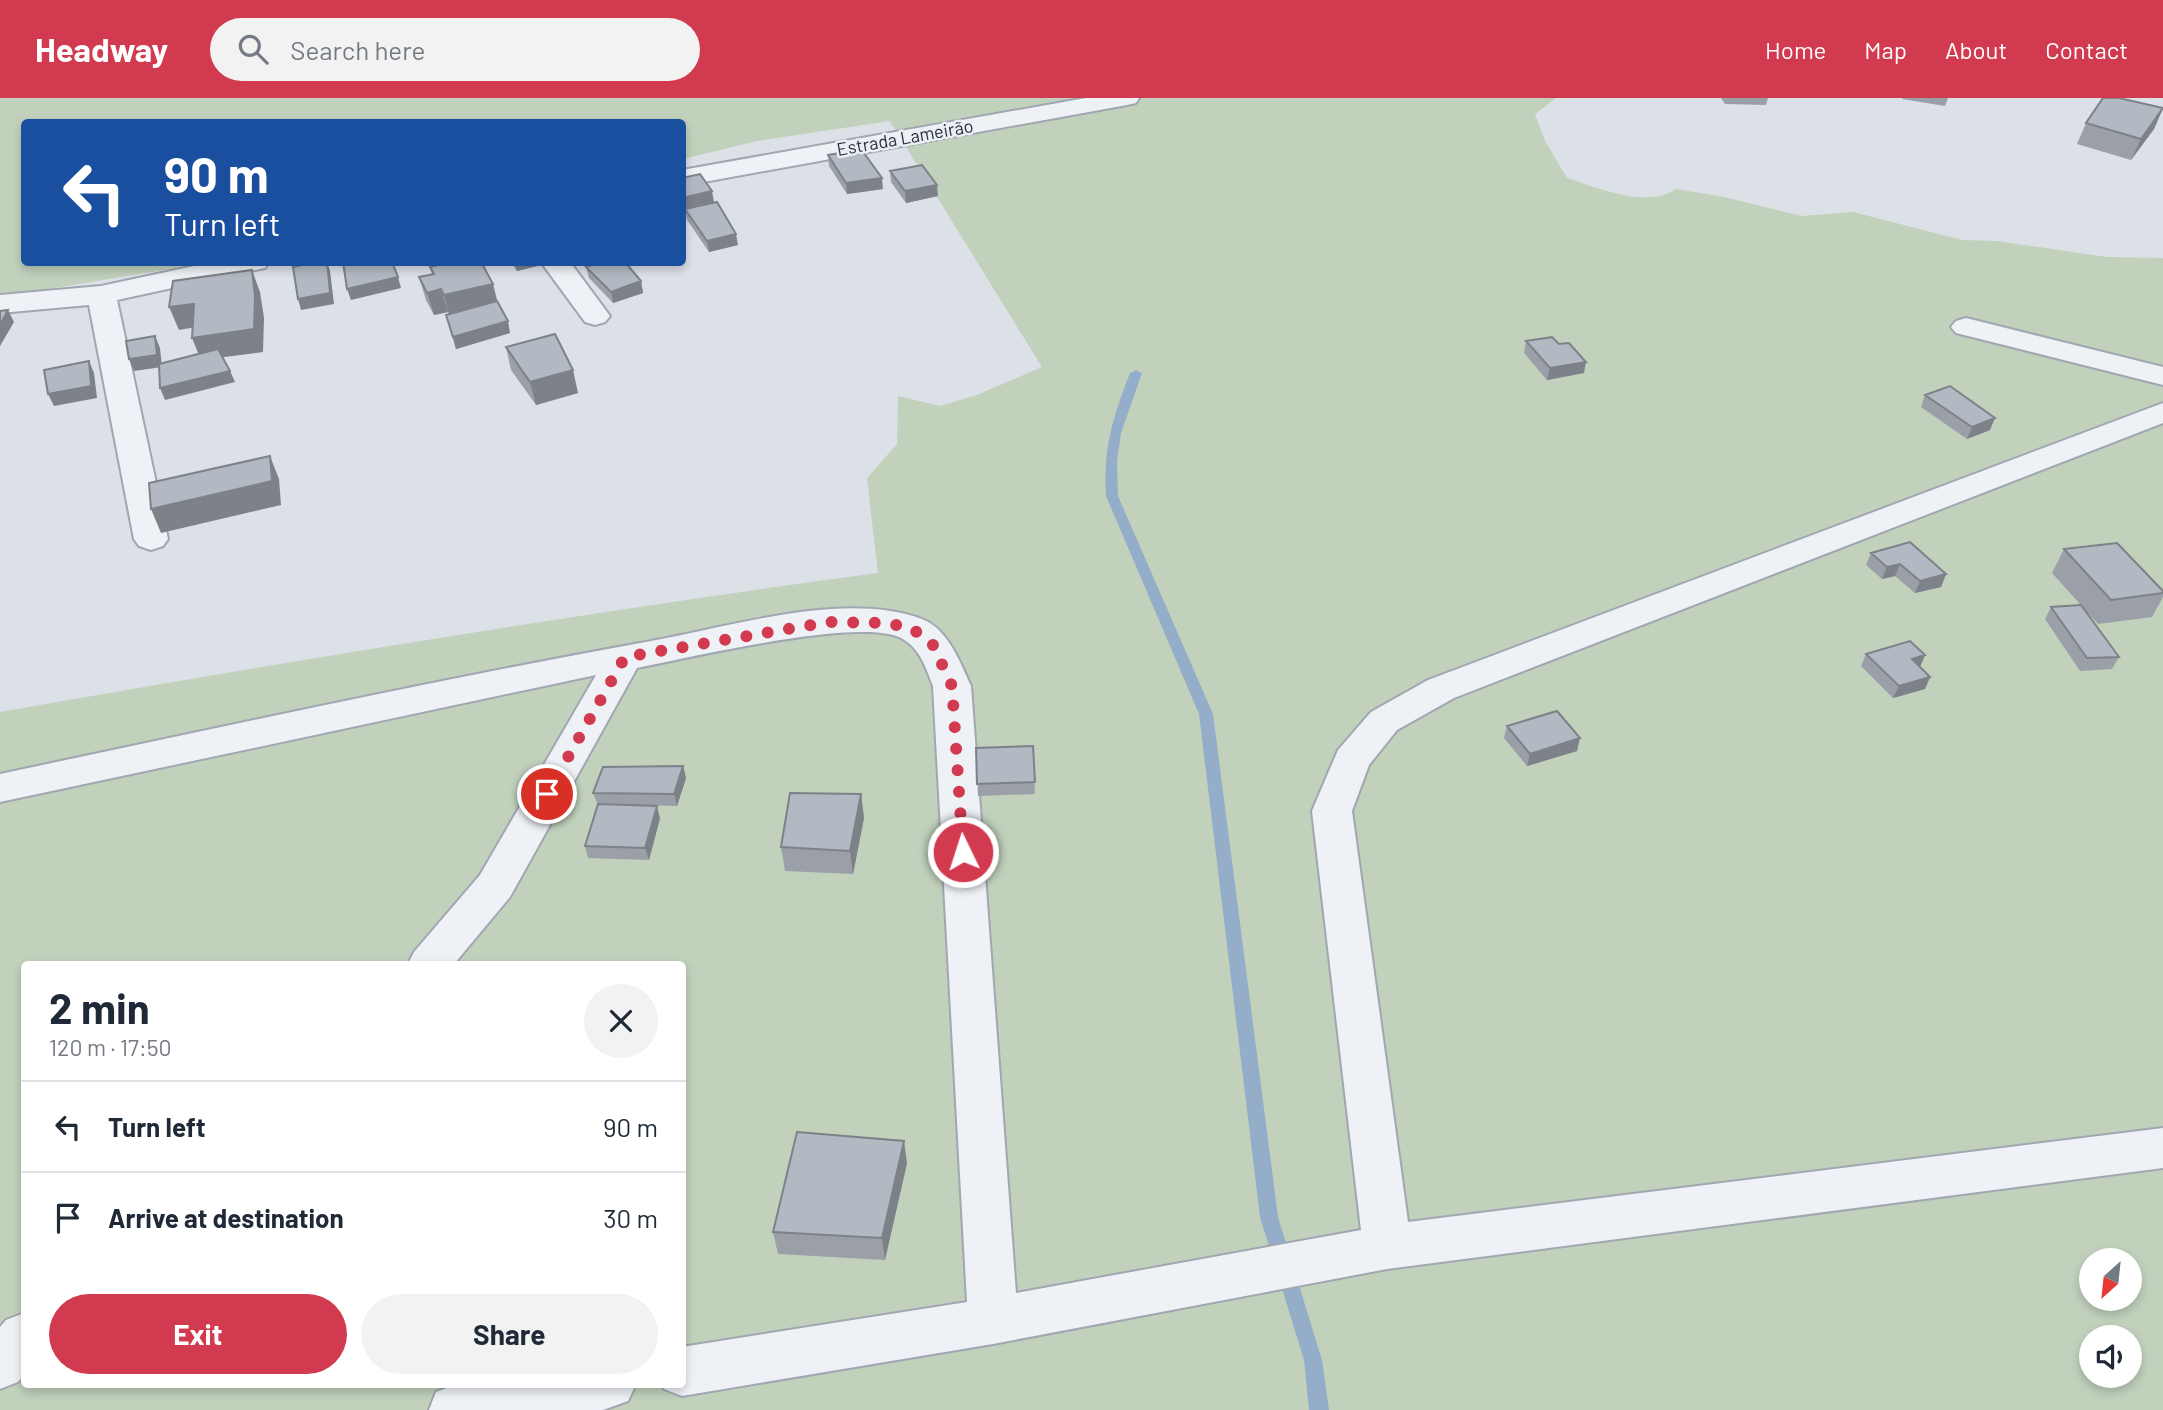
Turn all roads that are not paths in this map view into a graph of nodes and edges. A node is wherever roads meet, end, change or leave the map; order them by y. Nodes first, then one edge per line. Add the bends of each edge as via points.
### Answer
1 (1127, 98) edge
2 (686, 177) edge
3 (236, 266) edge
4 (558, 266) edge
5 (101, 295) junction
6 (0, 304) edge
7 (595, 316) dead end
8 (1966, 327) dead end
9 (2163, 376) edge
10 (2163, 412) edge
11 (151, 539) dead end
12 (625, 657) junction
13 (0, 788) edge
14 (432, 961) edge
15 (2163, 1148) edge
16 (1387, 1247) junction
17 (993, 1321) junction
18 (21, 1342) edge
19 (0, 1366) edge
20 (686, 1371) edge
21 (586, 1388) edge
22 (455, 1410) edge

1 - 2 street, Estrada Lameirão
3 - 5 street
4 - 7 street
5 - 6 street
5 - 11 street
8 - 9 street
10 - 16 street via 1441,688 1384,721 1352,760 1332,811
12 - 13 street
12 - 14 street via 495,886
12 - 17 street via 829,622 887,623 911,628 932,643 952,686
15 - 16 street
16 - 17 street
17 - 20 street
18 - 19 street
21 - 22 street

